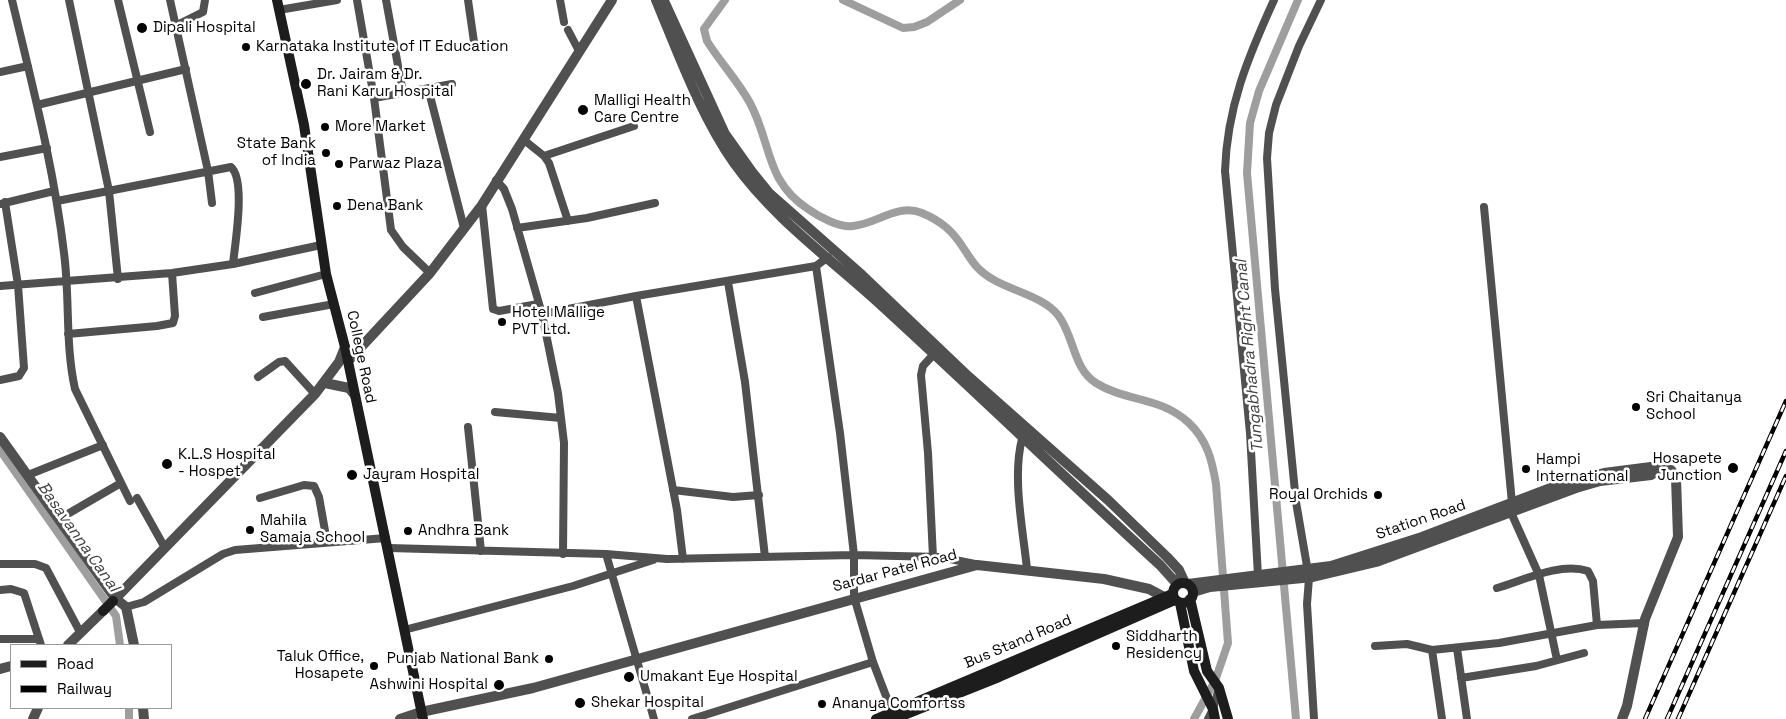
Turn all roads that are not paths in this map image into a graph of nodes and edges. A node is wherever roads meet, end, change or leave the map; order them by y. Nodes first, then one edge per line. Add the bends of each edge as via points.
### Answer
1 (12, 0) edge
2 (69, 0) edge
3 (118, 0) edge
4 (170, 0) edge
5 (205, 0) edge
6 (337, 0) edge
7 (357, 0) edge
8 (386, 0) edge
9 (468, 0) edge
10 (560, 0) edge
11 (612, 0) edge
12 (656, 0) edge
13 (663, 0) edge
14 (1274, 0) edge
15 (1321, 0) edge
16 (278, 5) edge
17 (175, 26) junction
18 (474, 42) dead end
19 (578, 51) junction
20 (28, 66) junction
21 (186, 70) junction
22 (0, 72) edge
23 (138, 80) junction
24 (452, 84) dead end
25 (428, 88) junction
26 (88, 92) junction
27 (403, 93) junction
28 (374, 98) junction
29 (37, 105) junction
30 (634, 126) dead end
31 (150, 132) dead end
32 (524, 140) junction
33 (47, 148) junction
34 (544, 156) junction
35 (0, 157) edge
36 (208, 171) junction
37 (496, 180) junction
38 (54, 191) junction
39 (109, 191) junction
40 (57, 201) junction
41 (3, 203) edge
42 (212, 203) dead end
43 (655, 203) dead end
44 (482, 205) junction
45 (1484, 207) dead end
46 (568, 221) junction
47 (464, 228) junction
48 (517, 228) junction
49 (321, 245) junction
50 (828, 257) junction
51 (233, 264) junction
52 (816, 266) junction
53 (430, 273) junction
54 (172, 274) junction
55 (326, 274) junction
56 (118, 279) junction
57 (65, 281) junction
58 (728, 282) junction
59 (18, 285) junction
60 (0, 286) edge
61 (255, 293) dead end
62 (636, 296) junction
63 (334, 304) junction
64 (538, 304) junction
65 (542, 314) junction
66 (264, 317) dead end
67 (68, 334) junction
68 (345, 347) junction
69 (933, 355) junction
70 (348, 361) junction
71 (258, 377) dead end
72 (0, 380) edge
73 (325, 383) junction
74 (315, 394) junction
75 (354, 394) junction
76 (495, 412) dead end
77 (561, 418) junction
78 (468, 427) dead end
79 (0, 437) edge
80 (1022, 439) junction
81 (103, 445) junction
82 (28, 475) junction
83 (121, 483) junction
84 (673, 490) junction
85 (759, 495) junction
86 (260, 498) dead end
87 (1510, 507) junction
88 (59, 519) junction
89 (386, 538) junction
90 (327, 542) junction
91 (164, 548) junction
92 (389, 548) junction
93 (481, 550) junction
94 (563, 554) junction
95 (606, 554) junction
96 (854, 554) junction
97 (765, 557) junction
98 (933, 557) junction
99 (656, 559) junction
100 (683, 559) junction
101 (0, 564) edge
102 (977, 564) junction
103 (1027, 569) junction
104 (612, 573) junction
105 (1305, 574) junction
106 (1539, 575) junction
107 (1263, 578) junction
108 (1187, 588) junction
109 (1496, 588) dead end
110 (0, 590) edge
111 (854, 597) junction
112 (1173, 598) junction
113 (114, 599) junction
114 (126, 607) junction
115 (103, 611) joint
116 (1645, 623) junction
117 (1597, 625) junction
118 (404, 630) junction
119 (80, 632) junction
120 (1552, 634) junction
121 (0, 639) edge
122 (40, 642) edge
123 (68, 644) edge
124 (134, 644) edge
125 (1375, 646) dead end
126 (1456, 648) junction
127 (1432, 650) junction
128 (1584, 653) dead end
129 (637, 658) junction
130 (1557, 660) junction
131 (873, 662) junction
132 (1461, 678) junction
133 (1218, 687) junction
134 (1213, 710) edge
135 (422, 715) edge
136 (893, 717) edge
137 (400, 719) edge
138 (654, 719) edge
139 (692, 719) edge
140 (876, 719) edge
141 (1208, 719) edge
142 (1228, 719) edge
143 (1314, 719) edge
144 (1442, 719) edge
145 (1467, 719) edge
146 (1622, 719) edge

1 - 20 street
2 - 26 street
3 - 23 street
4 - 17 street
5 - 17 street via 203,12
6 - 16 street
7 - 28 street
8 - 27 street
9 - 18 street
10 - 19 street via 566,26
11 - 19 street
12 - 50 street via 713,130 735,164 775,209
13 - 108 street via 725,134 769,193 1108,500 1167,557
14 - 107 street via 1234,101 1225,156
15 - 105 street via 1276,105 1267,158 1276,289
16 - 49 main road, College Road via 304,125
17 - 21 street
19 - 32 street
20 - 22 street
20 - 29 street
21 - 23 street
21 - 36 street
23 - 26 street
23 - 31 street
24 - 25 street
25 - 27 street
25 - 47 street
26 - 29 street
26 - 39 street
27 - 28 street
28 - 53 street via 391,230 403,248
29 - 33 street
30 - 34 street
32 - 34 street
32 - 37 street
33 - 35 street
33 - 38 street
34 - 46 street via 551,167
36 - 39 street
36 - 42 street
36 - 51 street via 231,167 238,181
37 - 44 street
37 - 48 street via 504,188
38 - 40 street
38 - 41 street
39 - 40 street
39 - 56 street
40 - 57 street via 65,255
41 - 59 street
43 - 46 street
44 - 47 street
44 - 64 street via 492,309 498,311
45 - 87 street
46 - 48 street
47 - 53 street
48 - 64 street
49 - 51 street
49 - 55 main road, College Road
50 - 52 street
50 - 69 street
51 - 54 street
52 - 58 street
52 - 96 street
53 - 70 street
54 - 56 street
54 - 67 street via 173,323
55 - 61 street
55 - 63 main road, College Road
56 - 57 street
57 - 59 street
57 - 67 street
58 - 62 street
58 - 85 street
59 - 60 street
59 - 72 street via 24,368 14,378
62 - 65 street
62 - 84 street
63 - 66 street
63 - 68 main road, College Road
64 - 65 street
65 - 77 street
67 - 81 street via 75,389
68 - 70 main road, College Road
68 - 73 street
69 - 80 street
69 - 98 street via 923,366 921,375
70 - 75 main road, College Road
71 - 74 street via 285,361
73 - 74 street
73 - 75 street via 349,388
74 - 91 street
75 - 89 main road, College Road
76 - 77 street
77 - 94 street via 564,443
78 - 93 street
79 - 82 street
80 - 103 street via 1018,463
80 - 108 street
81 - 82 street
81 - 83 street
82 - 88 street
83 - 88 street
83 - 91 street
84 - 85 street via 732,497
84 - 100 street
85 - 97 street
86 - 90 street via 304,485 314,486
87 - 105 street, Station Road via 1376,562
87 - 106 street
87 - 116 street, Station Road via 1600,481 1671,470 1675,475 1678,537
88 - 113 street
89 - 90 street
89 - 92 main road, College Road
90 - 114 street via 235,550 144,602
91 - 113 street
92 - 93 street
92 - 118 main road, College Road
93 - 94 street
94 - 95 street
95 - 99 street
95 - 104 street
96 - 97 street
96 - 98 street
96 - 111 street
97 - 100 street
98 - 102 street
99 - 100 street
99 - 104 street
101 - 119 street via 35,564 46,568
102 - 103 street, Sardar Patel Road
102 - 111 street, Sardar Patel Road
103 - 112 street, Sardar Patel Road via 1104,579
104 - 118 street
104 - 129 street
105 - 107 street
105 - 143 street
106 - 109 street
106 - 117 street via 1571,568 1588,571 1593,581
106 - 120 street
107 - 108 street
108 - 112 main road
108 - 112 main road, Bus Stand Road via 1186,602
108 - 133 main road via 1207,671
110 - 122 street via 24,593
111 - 129 street, Sardar Patel Road
111 - 131 street
112 - 134 main road via 1196,675
112 - 136 main road, Bus Stand Road via 999,677
113 - 114 street
113 - 115 main road
114 - 124 street
115 - 119 street
116 - 117 street
116 - 146 street, Station Road via 1628,706
117 - 120 street
118 - 135 main road, College Road
119 - 123 street
120 - 126 street
120 - 130 street
121 - 122 street
125 - 127 street via 1407,644
126 - 127 street
126 - 132 street
127 - 144 street
128 - 130 street
129 - 135 street, Sardar Patel Road
129 - 138 street
130 - 132 street
131 - 136 street
131 - 139 street
132 - 145 street
133 - 134 street
133 - 142 main road
134 - 141 street
135 - 137 street, Sardar Patel Road
136 - 140 main road, Bus Stand Road

